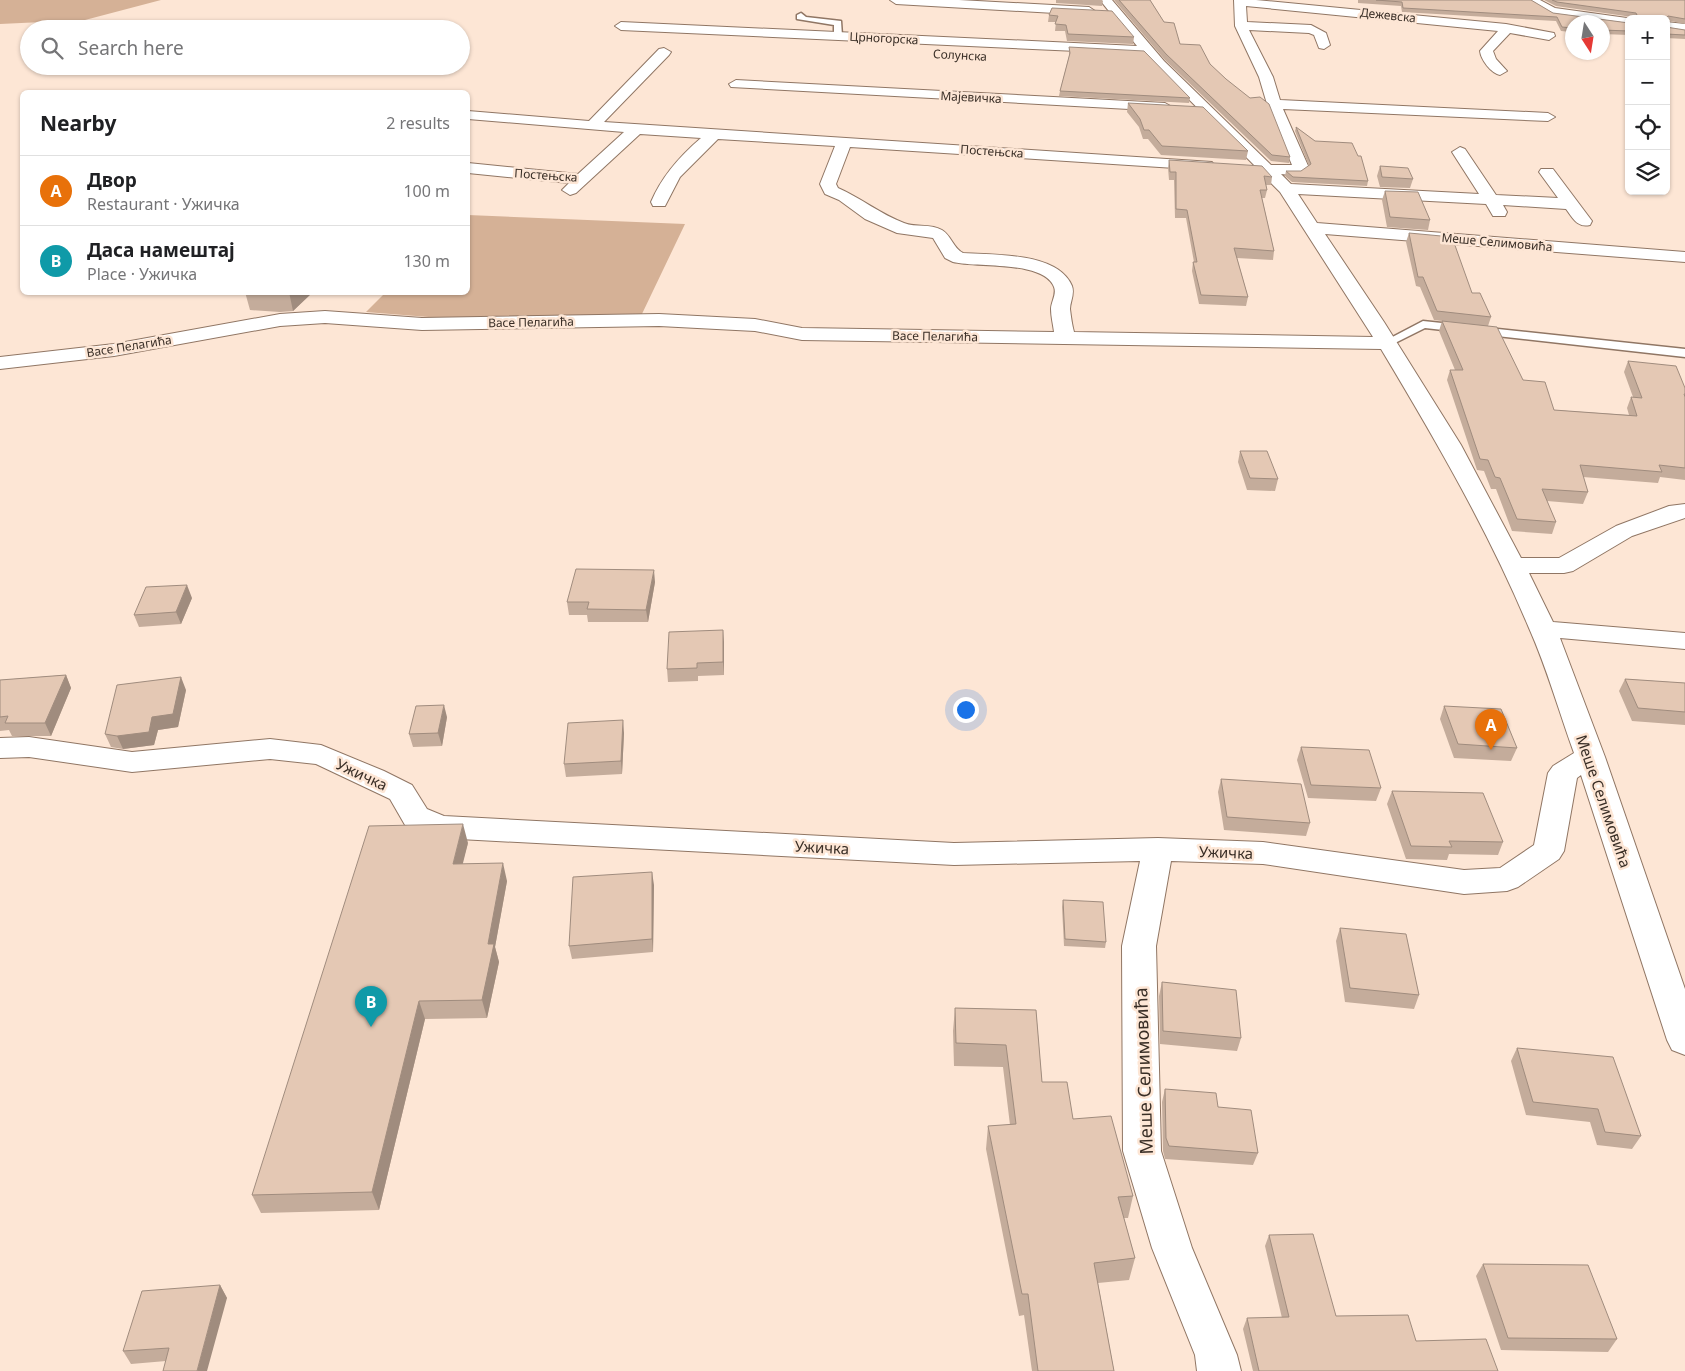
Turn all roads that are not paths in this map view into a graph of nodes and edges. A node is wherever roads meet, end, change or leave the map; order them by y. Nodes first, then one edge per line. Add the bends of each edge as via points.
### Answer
1 (896, 0) edge
2 (1531, 0) edge
3 (1239, 1) edge
4 (1110, 6) edge
5 (801, 15) dead end
6 (1625, 20) edge
7 (621, 26) dead end
8 (1240, 26) junction
9 (1670, 26) edge
10 (1506, 28) junction
11 (1685, 28) edge
12 (838, 36) junction
13 (1549, 36) dead end
14 (1324, 45) dead end
15 (761, 46) dead end
16 (664, 52) dead end
17 (1153, 57) junction
18 (1500, 71) dead end
19 (736, 84) dead end
20 (1274, 104) junction
21 (1190, 109) junction
22 (1425, 111) junction
23 (470, 115) edge
24 (1548, 117) dead end
25 (593, 126) junction
26 (1442, 128) dead end
27 (636, 129) junction
28 (715, 134) junction
29 (844, 142) junction
30 (1460, 152) dead end
31 (1219, 166) edge
32 (470, 168) edge
33 (1239, 168) edge
34 (1268, 170) junction
35 (1547, 172) dead end
36 (1286, 189) junction
37 (1492, 200) junction
38 (659, 202) dead end
39 (1572, 204) junction
40 (1501, 215) dead end
41 (1584, 221) dead end
42 (1310, 228) junction
43 (1685, 257) edge
44 (1066, 339) junction
45 (1387, 343) junction
46 (1685, 353) edge
47 (0, 363) edge
48 (1685, 511) edge
49 (1513, 565) junction
50 (1543, 629) junction
51 (1685, 641) edge
52 (0, 748) edge
53 (1590, 757) junction
54 (1158, 850) junction
55 (1685, 1040) edge
56 (1219, 1371) edge

1 - 4 street
2 - 6 street via 1552,11
3 - 8 street, Дежевска
3 - 10 street, Дежевска
4 - 17 street, Меше Селимовића
5 - 12 lane via 804,19 838,23
7 - 12 street, Црногорска
8 - 14 street via 1311,29 1320,33
8 - 20 street, Дежевска via 1266,77
9 - 11 street
10 - 13 street, Дежевска
10 - 18 street via 1486,51 1488,59
12 - 17 street, Црногорска
15 - 17 street, Солунска
16 - 25 street
17 - 21 street, Меше Селимовића
19 - 21 street, Мајевичка
20 - 22 street
20 - 34 street, Дежевска via 1300,168
21 - 34 street, Меше Селимовића
22 - 24 street
22 - 26 street
23 - 25 street, Постењска
25 - 27 street, Постењска
27 - 28 street, Постењска
27 - 32 street, Постењска via 576,184
28 - 29 street, Постењска
28 - 38 street via 687,159 663,190
29 - 31 street, Постењска
29 - 44 street via 828,184 831,191 903,229 931,231 939,235 951,254 960,258 1036,266 1054,274 1062,283 1065,295 1061,305
30 - 37 street
33 - 34 street
34 - 36 street, Меше Селимовића
35 - 39 street
36 - 37 street
36 - 42 street, Меше Селимовића
37 - 39 street
37 - 40 street
39 - 41 street
42 - 43 street, Меше Селимовића
42 - 45 street, Меше Селимовића
44 - 45 street, Васе Пелагића
44 - 47 street, Васе Пелагића via 802,334 756,325 659,320 422,324 325,317 280,320 114,350
45 - 46 lane via 1423,324
45 - 49 street, Меше Селимовића via 1450,445
48 - 49 street via 1677,511 1624,532 1564,566
49 - 50 street, Меше Селимовића
50 - 51 street
50 - 53 street, Меше Селимовића
52 - 54 street, Ужичка via 29,747 132,762 270,749 321,755 400,792 416,817 441,827 954,854
53 - 54 street, Ужичка via 1563,774 1548,851 1507,879 1464,882 1263,853
53 - 55 street, Меше Селимовића
54 - 56 street, Меше Селимовића via 1139,946 1142,1151 1172,1248 1216,1355

